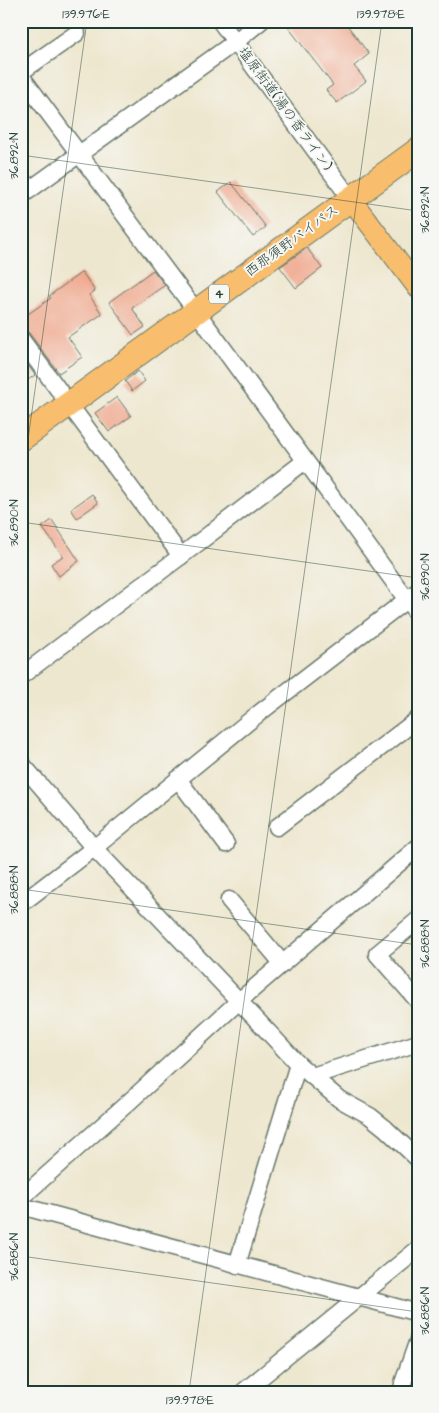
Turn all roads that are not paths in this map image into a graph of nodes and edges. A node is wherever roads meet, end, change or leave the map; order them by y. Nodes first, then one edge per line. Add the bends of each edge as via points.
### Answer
1 (220, 21) edge
2 (261, 21) edge
3 (77, 33) dead end
4 (235, 42) junction
5 (21, 74) edge
6 (418, 150) edge
7 (79, 153) junction
8 (21, 196) edge
9 (350, 198) junction
10 (418, 288) edge
11 (196, 311) junction
12 (21, 339) edge
13 (70, 403) junction
14 (21, 439) edge
15 (305, 461) junction
16 (181, 556) junction
17 (412, 595) edge
18 (418, 615) edge
19 (21, 676) edge
20 (418, 719) edge
21 (21, 763) edge
22 (178, 779) junction
23 (277, 827) dead end
24 (226, 844) dead end
25 (418, 847) edge
26 (94, 848) junction
27 (229, 900) dead end
28 (21, 904) edge
29 (417, 922) edge
30 (283, 964) junction
31 (418, 1000) edge
32 (239, 1001) junction
33 (418, 1043) edge
34 (298, 1064) junction
35 (312, 1076) junction
36 (418, 1160) edge
37 (21, 1198) edge
38 (21, 1206) edge
39 (418, 1249) edge
40 (237, 1265) junction
41 (360, 1297) junction
42 (418, 1313) edge
43 (418, 1340) edge
44 (243, 1392) edge
45 (402, 1392) edge

1 - 4 street, 塩原街道(湯の香ライン)
2 - 4 street
3 - 5 street
4 - 7 street
4 - 9 street, 塩原街道(湯の香ライン)
5 - 7 street
6 - 9 highway, 西那須野バイパス / 4
7 - 8 street
7 - 11 street
9 - 10 main road
9 - 11 highway, 西那須野バイパス / 4
11 - 13 highway, 西那須野バイパス / 4
11 - 15 street
12 - 13 street
13 - 14 highway, 西那須野バイパス / 4
13 - 16 street
15 - 16 street
15 - 17 street
16 - 19 street
17 - 18 street
17 - 22 street
20 - 23 street
21 - 26 street
22 - 24 street
22 - 26 street
25 - 30 street
26 - 28 street
26 - 32 street
27 - 30 street
29 - 31 street via 377,954
30 - 32 street
32 - 34 street
32 - 37 street
33 - 35 street
34 - 35 street
34 - 40 street
35 - 36 street via 339,1099 370,1116
38 - 40 street
39 - 41 street
40 - 41 street
41 - 42 street
41 - 44 street
43 - 45 street

